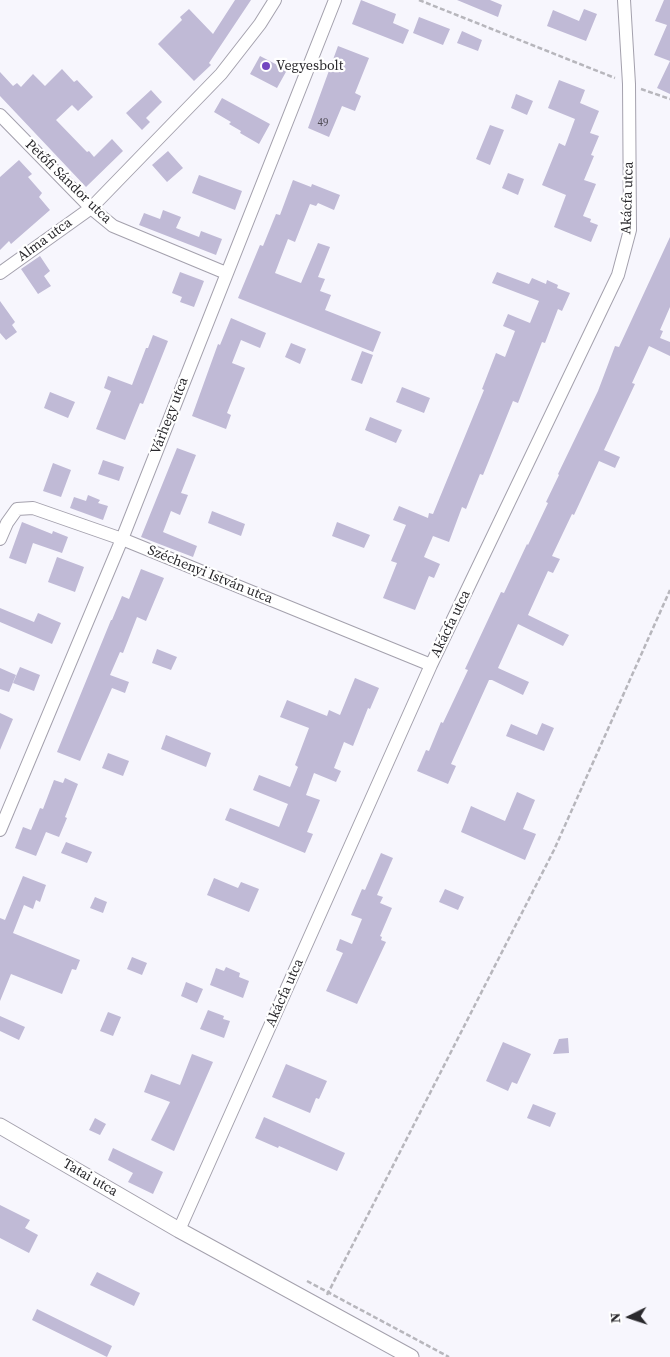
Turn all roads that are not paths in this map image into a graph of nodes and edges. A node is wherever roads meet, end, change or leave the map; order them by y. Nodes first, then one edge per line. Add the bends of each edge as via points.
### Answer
1 (275, 0) edge
2 (335, 0) edge
3 (624, 0) edge
4 (0, 115) edge
5 (90, 208) junction
6 (0, 273) edge
7 (226, 273) junction
8 (0, 539) edge
9 (122, 539) junction
10 (431, 665) junction
11 (0, 830) edge
12 (0, 1126) edge
13 (179, 1230) junction
14 (411, 1357) edge

1 - 5 street via 221,74
2 - 7 street, Várhegy utca
3 - 10 street, Akácfa utca via 629,84 630,230 618,275
4 - 5 street, Petőfi Sándor utca
5 - 6 street, Alma utca
5 - 7 street, Petőfi Sándor utca via 113,226
7 - 9 street, Várhegy utca
8 - 9 street, Széchenyi István utca via 17,509 33,508
9 - 10 street, Széchenyi István utca
9 - 11 street, Várhegy utca
10 - 13 street, Akácfa utca
12 - 13 street, Tatai utca
13 - 14 street, Tatai utca

